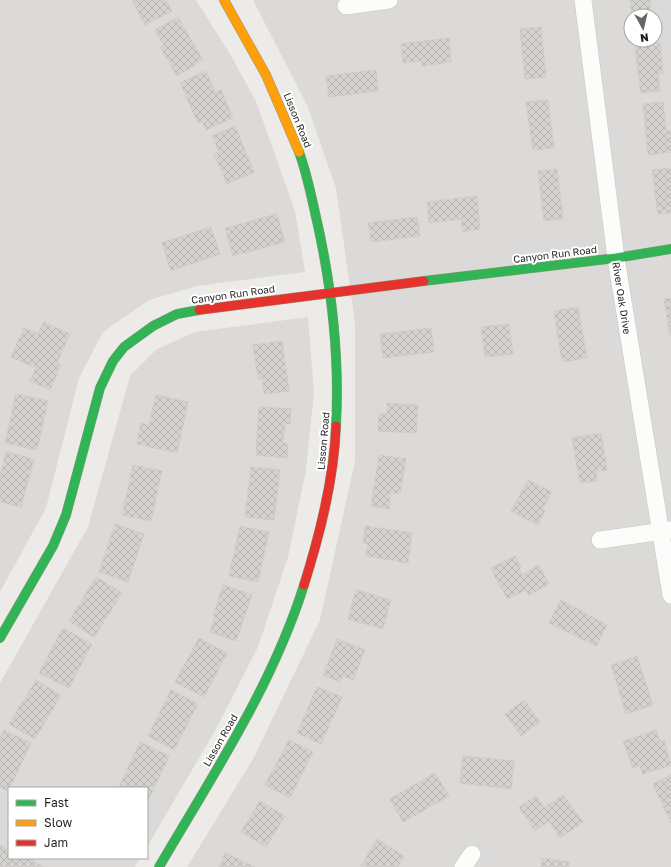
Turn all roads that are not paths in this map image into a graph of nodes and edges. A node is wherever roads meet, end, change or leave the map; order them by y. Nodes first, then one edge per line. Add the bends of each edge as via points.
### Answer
1 (224, 0) edge
2 (389, 0) edge
3 (583, 0) edge
4 (346, 6) dead end
5 (671, 249) edge
6 (616, 258) junction
7 (331, 292) junction
8 (666, 531) edge
9 (600, 540) dead end
10 (671, 595) edge
11 (1, 633) edge
12 (159, 867) edge

1 - 7 street, Lisson Road via 264,70 301,157 322,239
2 - 4 street
3 - 6 street, River Oak Drive
5 - 6 street, Canyon Run Road
6 - 7 street, Canyon Run Road
6 - 8 street, River Oak Drive
7 - 11 street, Canyon Run Road via 218,306 177,314 153,326 124,347 113,361 100,388 66,515 53,546
7 - 12 street, Lisson Road via 338,372 337,412 333,463 314,552 273,666
8 - 9 street
8 - 10 street, River Oak Drive

